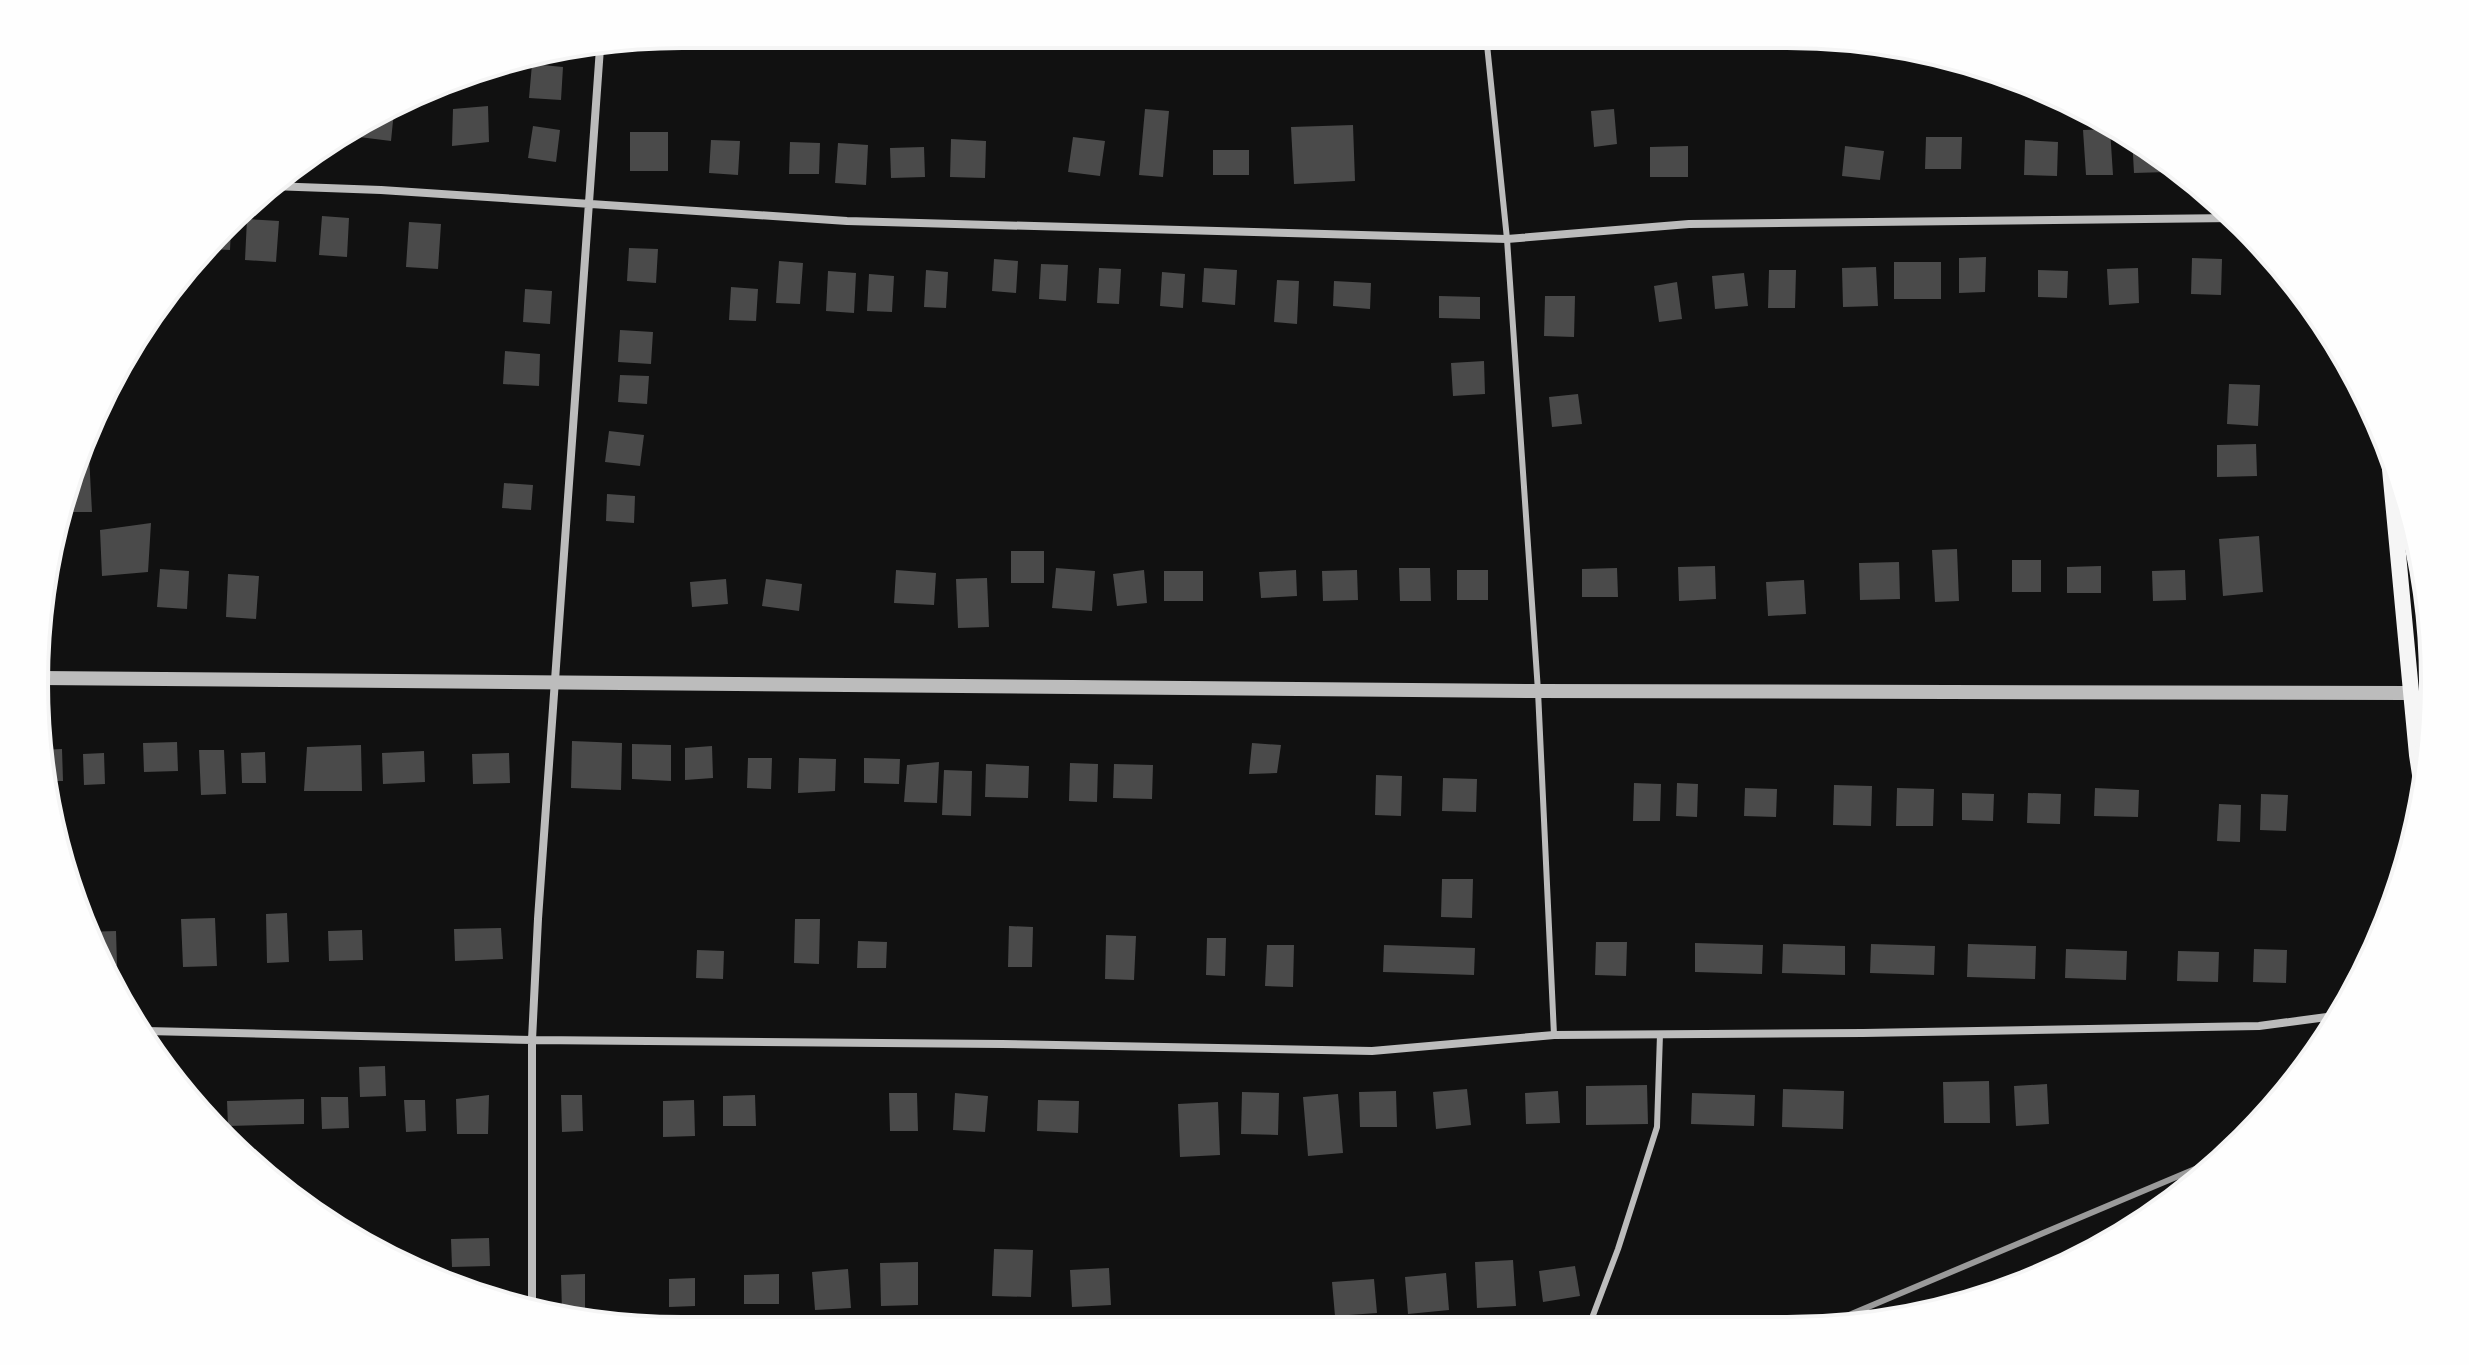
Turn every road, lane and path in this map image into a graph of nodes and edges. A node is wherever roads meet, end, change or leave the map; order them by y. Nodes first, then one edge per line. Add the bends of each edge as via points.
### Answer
1 (1487, 48) edge
2 (600, 53) edge
3 (287, 187) edge
4 (590, 204) junction
5 (2219, 218) edge
6 (1507, 239) junction
7 (2403, 536) edge
8 (48, 678) edge
9 (553, 683) junction
10 (1538, 691) junction
11 (2411, 693) junction
12 (2417, 755) edge
13 (2325, 1017) edge
14 (153, 1031) edge
15 (1660, 1034) junction
16 (1554, 1035) junction
17 (532, 1040) junction
18 (532, 1298) edge
19 (1592, 1317) edge

1 - 6 lane
2 - 4 street
3 - 4 street
4 - 6 street via 847,221
4 - 9 street
5 - 6 street via 1689,224
6 - 10 lane
7 - 11 main road
8 - 9 street
9 - 10 street
9 - 17 street
10 - 11 street
10 - 16 lane
11 - 12 main road
13 - 15 street via 2259,1026
14 - 17 street
15 - 16 street
15 - 19 lane via 1657,1127
16 - 17 street via 1372,1051
17 - 18 street

